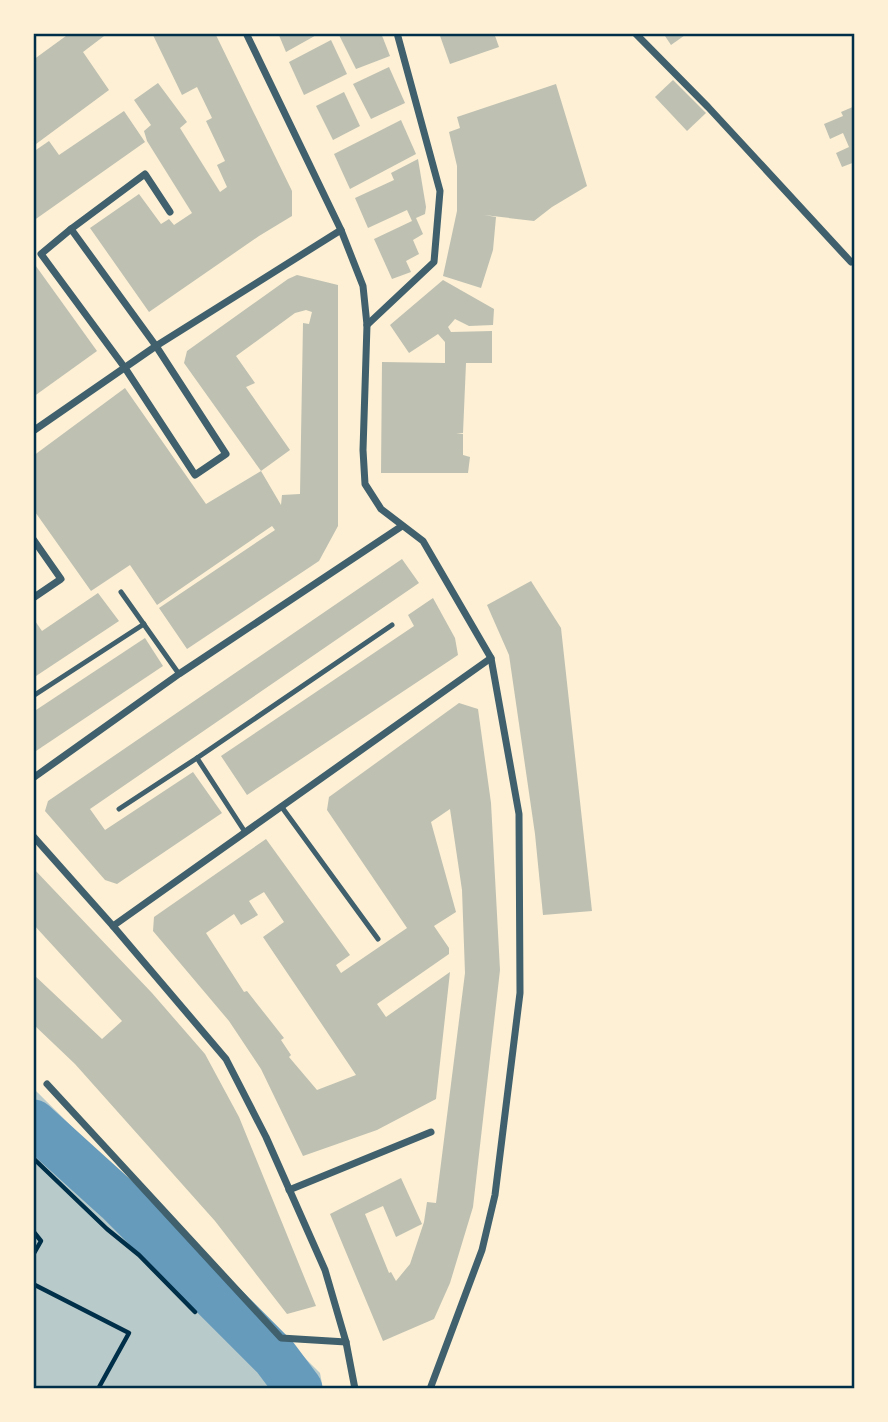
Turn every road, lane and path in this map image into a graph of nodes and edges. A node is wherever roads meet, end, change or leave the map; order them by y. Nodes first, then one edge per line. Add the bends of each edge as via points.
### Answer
1 (246, 33) edge
2 (397, 33) edge
3 (635, 33) edge
4 (170, 212) dead end
5 (71, 229) junction
6 (341, 230) junction
7 (851, 262) dead end
8 (367, 325) junction
9 (156, 346) junction
10 (125, 368) junction
11 (33, 431) edge
12 (402, 526) junction
13 (33, 539) edge
14 (121, 592) dead end
15 (33, 598) edge
16 (144, 624) junction
17 (392, 625) dead end
18 (491, 658) junction
19 (179, 674) junction
20 (33, 696) edge
21 (197, 758) junction
22 (33, 778) edge
23 (281, 806) junction
24 (119, 809) dead end
25 (245, 832) junction
26 (33, 836) edge
27 (113, 926) junction
28 (378, 939) dead end
29 (47, 1084) dead end
30 (430, 1132) dead end
31 (33, 1158) edge
32 (289, 1190) junction
33 (33, 1231) edge
34 (33, 1255) edge
35 (33, 1284) edge
36 (195, 1312) dead end
37 (346, 1342) junction
38 (98, 1389) edge
39 (355, 1389) edge
40 (430, 1389) edge

1 - 6 street
2 - 8 street via 440,191 434,262
3 - 7 street
4 - 5 street via 145,174
5 - 9 street
5 - 10 street via 41,254
6 - 8 street via 363,286
6 - 9 street
8 - 12 street via 365,484 380,509
9 - 10 street
9 - 10 street via 226,454 195,475
10 - 11 street
12 - 18 street via 423,541
12 - 19 street
13 - 15 street via 61,579
14 - 16 lane
16 - 19 lane
16 - 20 lane
17 - 21 lane
18 - 23 street
18 - 40 street via 519,814 520,993 492,1206 482,1250
19 - 22 street
21 - 24 lane
21 - 25 lane
23 - 25 street
23 - 28 lane
25 - 27 street
26 - 27 street
27 - 32 street via 226,1059
29 - 37 street via 281,1338
30 - 32 street
31 - 36 path
32 - 37 street via 325,1270
33 - 34 path via 41,1241
35 - 38 path via 129,1333
37 - 39 street

